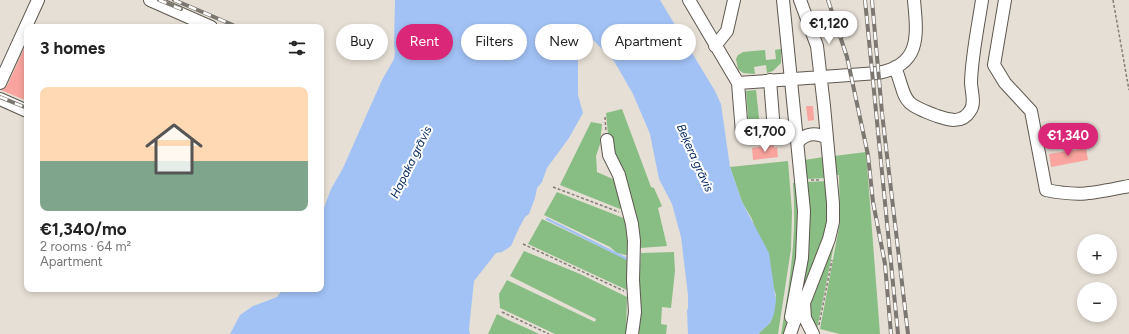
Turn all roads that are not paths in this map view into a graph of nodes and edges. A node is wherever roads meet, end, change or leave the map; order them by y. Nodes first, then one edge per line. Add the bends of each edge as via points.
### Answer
1 (38, 0) edge
2 (150, 0) edge
3 (689, 0) edge
4 (733, 0) edge
5 (783, 0) edge
6 (800, 0) edge
7 (914, 0) edge
8 (982, 0) edge
9 (997, 0) edge
10 (1005, 0) edge
11 (1001, 23) junction
12 (27, 24) edge
13 (203, 24) edge
14 (24, 31) edge
15 (715, 46) junction
16 (895, 67) junction
17 (820, 77) junction
18 (791, 78) junction
19 (770, 80) junction
20 (738, 83) junction
21 (0, 84) edge
22 (0, 99) edge
23 (24, 110) edge
24 (827, 138) junction
25 (607, 140) road end
26 (798, 142) junction
27 (1129, 186) edge
28 (804, 303) junction
29 (816, 331) edge
30 (632, 334) edge

1 - 12 street
2 - 13 street
3 - 15 street
4 - 15 street via 727,31
5 - 18 street
6 - 17 street via 816,46
7 - 16 street via 915,43 908,57
8 - 16 street via 972,69 973,103 971,111 964,117 949,120 915,107 903,94
9 - 11 street
10 - 11 street
11 - 27 street via 994,65 1006,84 1031,110 1046,190 1088,195
14 - 21 street
15 - 20 street
16 - 17 street via 880,72
17 - 18 street
17 - 24 street
18 - 19 street
18 - 26 street
19 - 20 street
19 - 20 street via 774,131 770,136 748,138 742,133
22 - 23 street
24 - 26 street via 820,134 809,135
24 - 28 street via 832,222 829,239
25 - 30 street via 609,155 619,175 630,216 634,241 632,280 635,312
26 - 28 street via 804,238 790,334 799,308
28 - 29 street via 805,318

